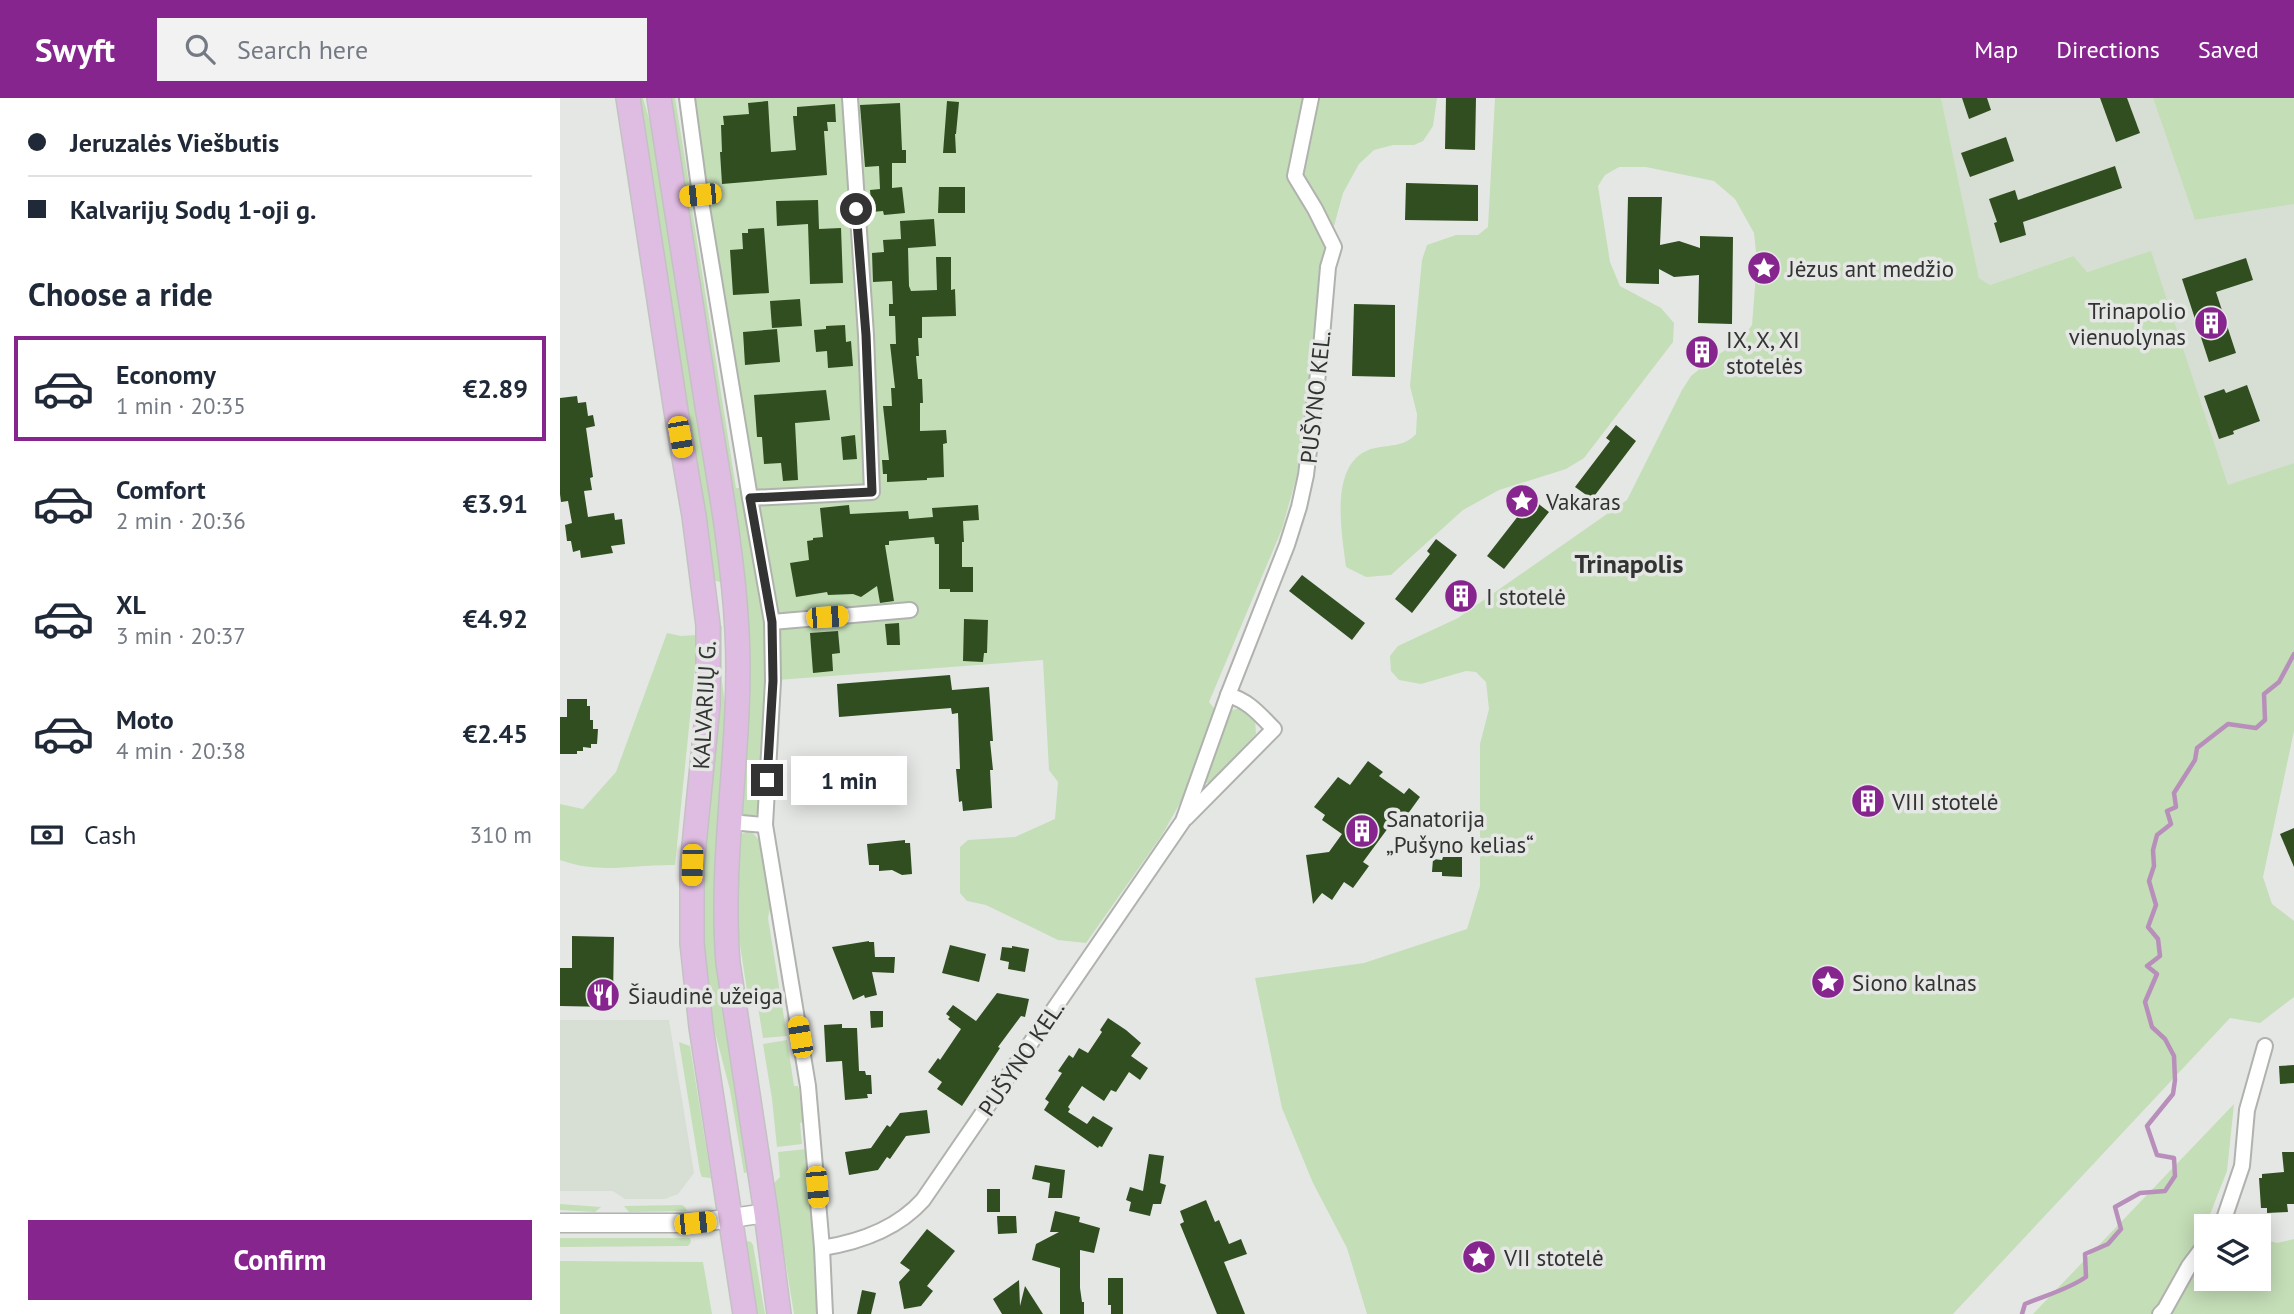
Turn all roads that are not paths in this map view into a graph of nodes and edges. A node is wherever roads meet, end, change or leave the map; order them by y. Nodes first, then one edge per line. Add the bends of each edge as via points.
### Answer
1 (628, 98) edge
2 (659, 98) edge
3 (687, 98) edge
4 (850, 98) edge
5 (1311, 98) edge
6 (700, 195) junction
7 (674, 198) junction
8 (750, 498) junction
9 (735, 600) junction
10 (706, 604) junction
11 (910, 610) dead end
12 (772, 622) junction
13 (1228, 695) junction
14 (1183, 821) junction
15 (730, 822) junction
16 (765, 825) junction
17 (2265, 1046) dead end
18 (766, 1213) junction
19 (2226, 1214) edge
20 (730, 1219) junction
21 (560, 1223) edge
22 (822, 1248) junction
23 (2194, 1259) edge
24 (745, 1314) edge
25 (779, 1314) edge
26 (825, 1314) edge
27 (2160, 1314) edge

1 - 10 main road, KALVARIJŲ G.
2 - 7 main road, KALVARIJŲ G.
3 - 6 street
4 - 8 street via 872,492
5 - 13 street, PUŠYNO KEL. via 1296,176 1334,247 1328,267 1306,475 1287,545
6 - 7 street
6 - 8 street
7 - 9 main road, KALVARIJŲ G.
8 - 12 street
9 - 10 main road
9 - 15 main road, KALVARIJŲ G. via 737,711
10 - 20 main road, KALVARIJŲ G. via 708,706 694,831 691,918 701,1027
11 - 12 street
12 - 16 street
13 - 14 street, PUŠYNO KEL.
13 - 14 street, PUŠYNO KEL. via 1251,705 1274,729
14 - 22 street, PUŠYNO KEL. via 923,1200 891,1227
15 - 16 street
15 - 18 main road, KALVARIJŲ G. via 725,883 728,963
16 - 22 street via 808,1086
17 - 19 street via 2248,1110 2242,1166
18 - 20 street
18 - 25 main road, KALVARIJŲ G.
20 - 21 street
20 - 24 main road, KALVARIJŲ G.
22 - 26 street
23 - 27 street

